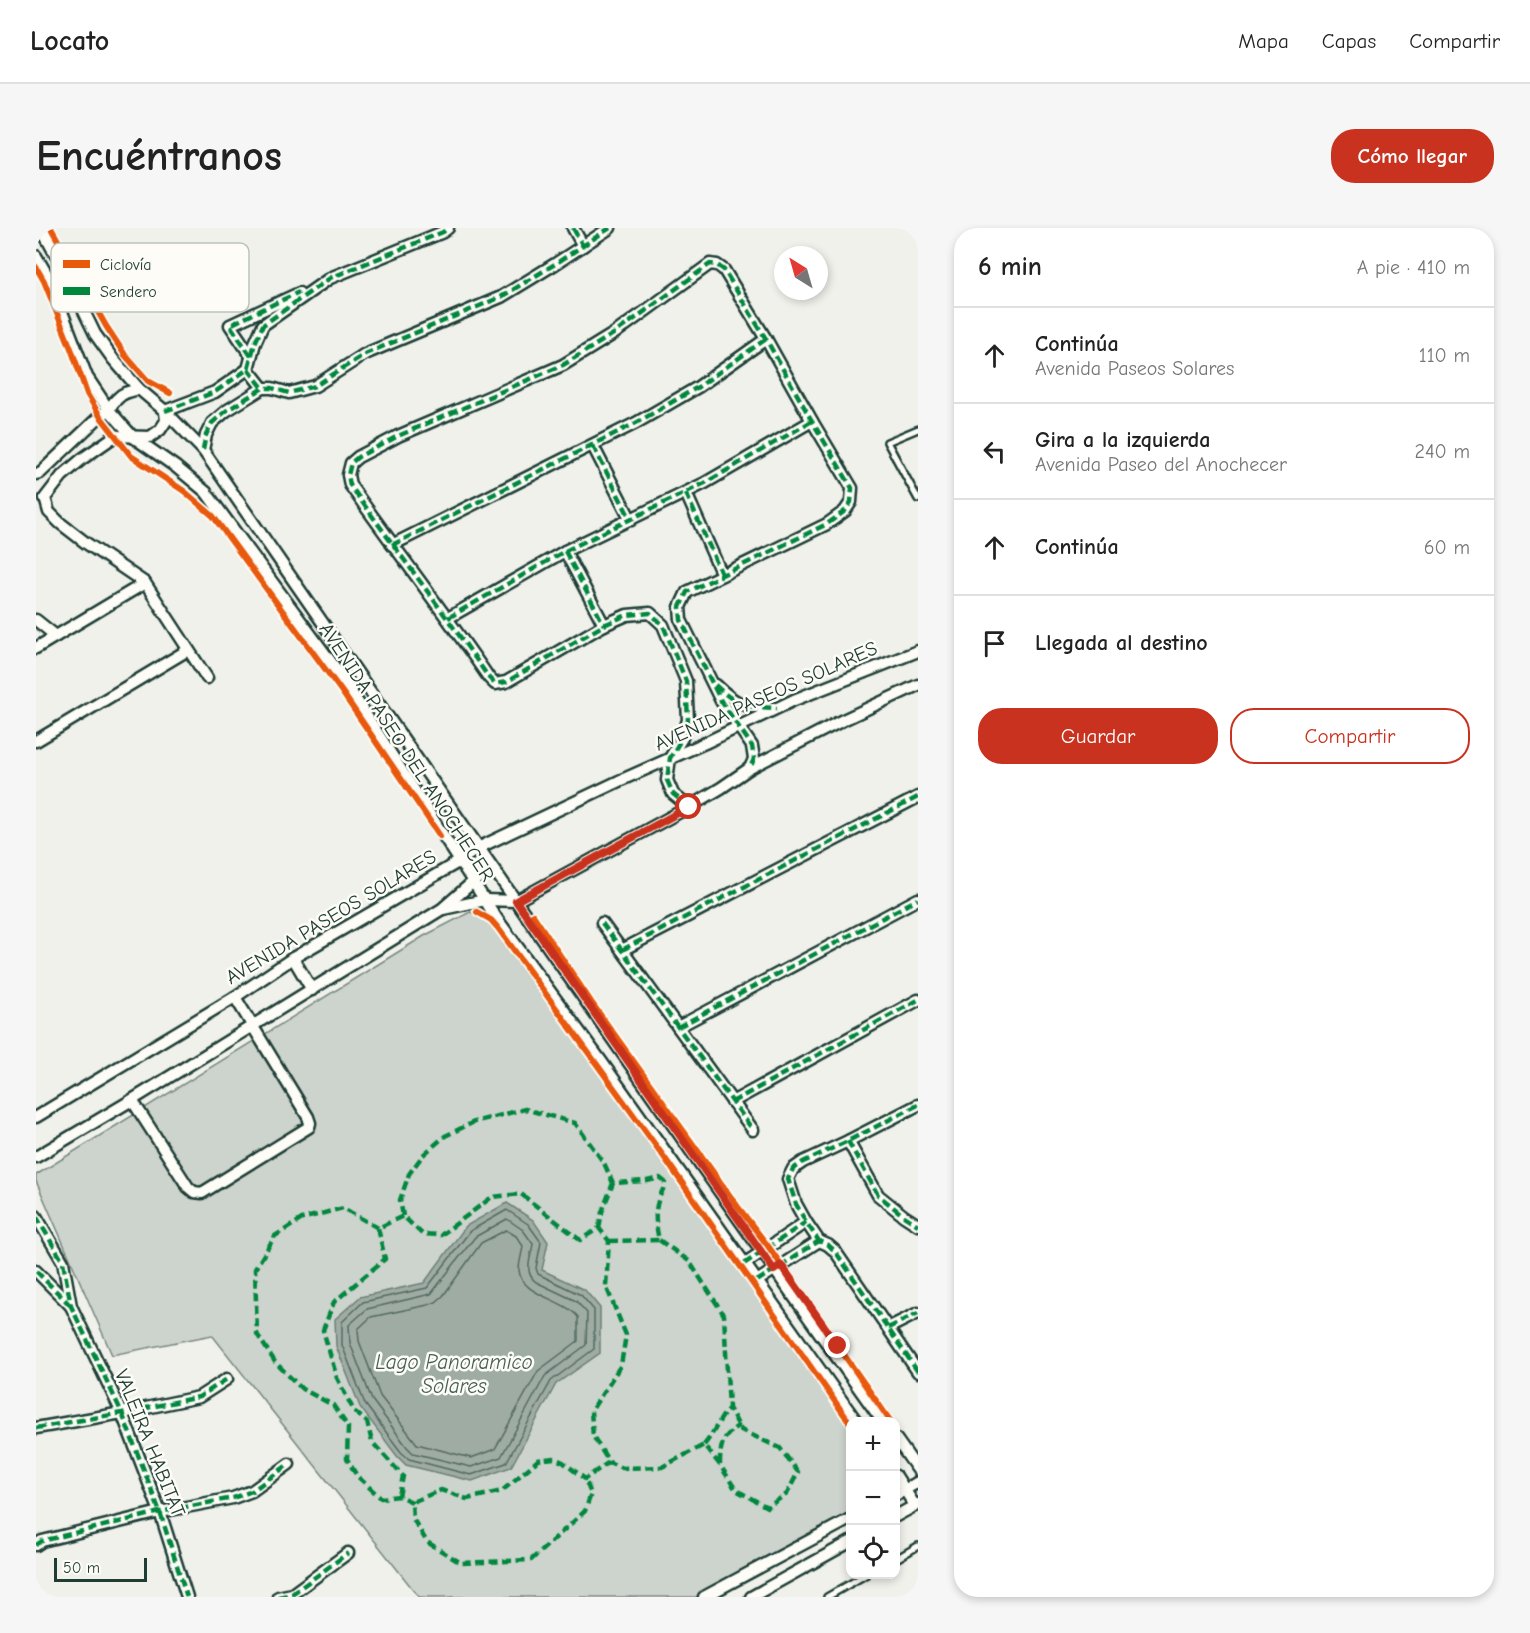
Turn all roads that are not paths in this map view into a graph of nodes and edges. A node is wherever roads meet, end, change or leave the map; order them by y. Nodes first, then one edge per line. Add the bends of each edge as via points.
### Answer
1 (41, 228) edge
2 (448, 228) edge
3 (573, 228) edge
4 (610, 228) edge
5 (51, 246) edge
6 (583, 246) junction
7 (36, 256) edge
8 (330, 278) junction
9 (51, 283) edge
10 (62, 312) edge
11 (84, 312) edge
12 (766, 339) junction
13 (251, 356) junction
14 (248, 369) junction
15 (263, 388) junction
16 (139, 389) junction
17 (110, 410) junction
18 (165, 411) junction
19 (812, 421) junction
20 (918, 429) edge
21 (133, 438) junction
22 (67, 446) junction
23 (593, 446) junction
24 (203, 450) junction
25 (82, 459) junction
26 (36, 474) edge
27 (686, 493) junction
28 (918, 499) edge
29 (631, 520) junction
30 (392, 545) junction
31 (566, 551) junction
32 (722, 575) junction
33 (145, 583) junction
34 (448, 618) junction
35 (36, 620) edge
36 (604, 625) junction
37 (56, 636) junction
38 (36, 648) edge
39 (188, 650) junction
40 (918, 651) edge
41 (207, 678) dead end
42 (712, 682) junction
43 (918, 685) edge
44 (777, 708) junction
45 (738, 727) junction
46 (36, 741) edge
47 (670, 758) junction
48 (750, 768) junction
49 (918, 797) edge
50 (689, 807) junction
51 (478, 848) junction
52 (460, 861) junction
53 (493, 869) junction
54 (473, 882) junction
55 (918, 899) edge
56 (485, 900) junction
57 (516, 901) junction
58 (442, 909) junction
59 (602, 922) dead end
60 (622, 950) junction
61 (293, 958) junction
62 (312, 990) junction
63 (235, 997) junction
64 (918, 1000) edge
65 (253, 1026) junction
66 (678, 1027) junction
67 (132, 1100) junction
68 (732, 1102) junction
69 (918, 1105) edge
70 (36, 1117) edge
71 (753, 1130) dead end
72 (848, 1142) junction
73 (36, 1157) edge
74 (36, 1216) edge
75 (915, 1220) edge
76 (806, 1222) junction
77 (819, 1241) junction
78 (761, 1251) junction
79 (744, 1264) junction
80 (774, 1270) junction
81 (36, 1271) edge
82 (757, 1281) junction
83 (71, 1306) junction
84 (918, 1313) edge
85 (888, 1328) junction
86 (918, 1372) edge
87 (227, 1379) dead end
88 (122, 1413) junction
89 (853, 1417) edge
90 (879, 1417) edge
91 (36, 1428) edge
92 (900, 1445) edge
93 (290, 1464) dead end
94 (918, 1470) edge
95 (918, 1482) edge
96 (901, 1492) edge
97 (916, 1505) edge
98 (160, 1512) junction
99 (900, 1514) edge
100 (846, 1521) edge
101 (846, 1544) edge
102 (36, 1545) edge
103 (918, 1546) edge
104 (348, 1553) dead end
105 (900, 1557) edge
106 (860, 1579) edge
107 (187, 1597) edge
108 (278, 1597) edge
109 (704, 1597) edge
110 (751, 1597) edge
111 (826, 1597) edge

1 - 5 street, AVENIDA PASEO DEL ANOCHECER
2 - 8 street
3 - 6 street
4 - 6 street
6 - 15 street via 501,297 365,354 315,386 289,393
7 - 9 street, AVENIDA PASEO DEL ANOCHECER
8 - 13 street via 263,325
8 - 13 street via 230,325
10 - 17 street, AVENIDA PASEO DEL ANOCHECER via 87,377
11 - 16 street, AVENIDA PASEO DEL ANOCHECER via 95,334
12 - 19 street
12 - 23 street via 698,387
12 - 30 street via 724,270 717,265 703,267 615,333 563,365 398,436 351,464 350,485
13 - 14 street
14 - 15 street
14 - 18 street via 215,392
15 - 24 street via 212,423
16 - 17 street via 116,399
16 - 18 street, AVENIDA PASEO DEL ANOCHECER
17 - 21 street, AVENIDA PASEO DEL ANOCHECER
17 - 22 street
18 - 21 street via 166,421 160,430 150,437
18 - 24 street, AVENIDA PASEO DEL ANOCHECER
19 - 27 street
19 - 32 street via 852,488 851,502 827,524
20 - 28 lane via 887,442
21 - 25 street via 115,436
21 - 52 street, AVENIDA PASEO DEL ANOCHECER via 206,492 339,674
22 - 25 street
22 - 26 street
23 - 29 street
23 - 30 street
24 - 51 street, AVENIDA PASEO DEL ANOCHECER
25 - 33 street via 45,498 49,512
27 - 29 street
27 - 32 street
29 - 31 street
30 - 34 street
31 - 34 street
31 - 36 street
32 - 42 street via 687,592 680,607 681,620
33 - 37 street
33 - 39 street
34 - 36 street via 495,684 506,682
35 - 37 street
36 - 47 street via 627,615 651,613 663,625 686,681 688,720
37 - 38 street
39 - 41 street
39 - 46 street
40 - 44 street, AVENIDA PASEOS SOLARES
42 - 44 street via 730,699 745,706
42 - 45 street
43 - 48 street
44 - 45 street, AVENIDA PASEOS SOLARES
45 - 47 street, AVENIDA PASEOS SOLARES
45 - 48 street via 752,746 754,759
47 - 50 street via 667,780 673,794
47 - 51 street, AVENIDA PASEOS SOLARES
48 - 50 street
49 - 60 street
50 - 57 street
51 - 52 street, AVENIDA PASEOS SOLARES
51 - 53 street, AVENIDA PASEO DEL ANOCHECER
52 - 54 street, AVENIDA PASEO DEL ANOCHECER
52 - 61 street, AVENIDA PASEOS SOLARES
53 - 54 street
53 - 57 street, AVENIDA PASEO DEL ANOCHECER
54 - 56 street, AVENIDA PASEO DEL ANOCHECER
54 - 58 street
55 - 66 street
56 - 57 street
56 - 58 street
56 - 79 street, AVENIDA PASEO DEL ANOCHECER
57 - 78 street, AVENIDA PASEO DEL ANOCHECER
58 - 62 street
59 - 60 street
60 - 66 street
61 - 62 street
61 - 63 street, AVENIDA PASEOS SOLARES
62 - 65 street
63 - 65 street
63 - 70 street, AVENIDA PASEOS SOLARES
64 - 68 street
65 - 67 street
65 - 67 street via 308,1117 309,1127 202,1193 188,1187
66 - 68 street
67 - 73 street
68 - 71 street
69 - 72 street
72 - 75 street via 878,1195
72 - 76 street via 803,1162 788,1179
74 - 83 street, VALEIRA HABITAT via 63,1262
76 - 77 street
76 - 78 street
77 - 80 street
77 - 85 street via 835,1251
78 - 79 street
78 - 80 street, AVENIDA PASEO DEL ANOCHECER
79 - 82 street, AVENIDA PASEO DEL ANOCHECER
80 - 82 street
80 - 90 street, AVENIDA PASEO DEL ANOCHECER
81 - 83 street, VALEIRA HABITAT
82 - 89 street, AVENIDA PASEO DEL ANOCHECER
83 - 88 street, VALEIRA HABITAT
84 - 85 street
85 - 86 street
87 - 88 street via 199,1398
88 - 91 street
88 - 98 street, VALEIRA HABITAT
92 - 94 street
93 - 98 street via 252,1491
95 - 96 street
96 - 97 street
97 - 99 street
98 - 102 street
98 - 107 street, VALEIRA HABITAT
100 - 109 street
101 - 110 street
103 - 105 lane
104 - 108 street via 292,1594
106 - 111 lane

